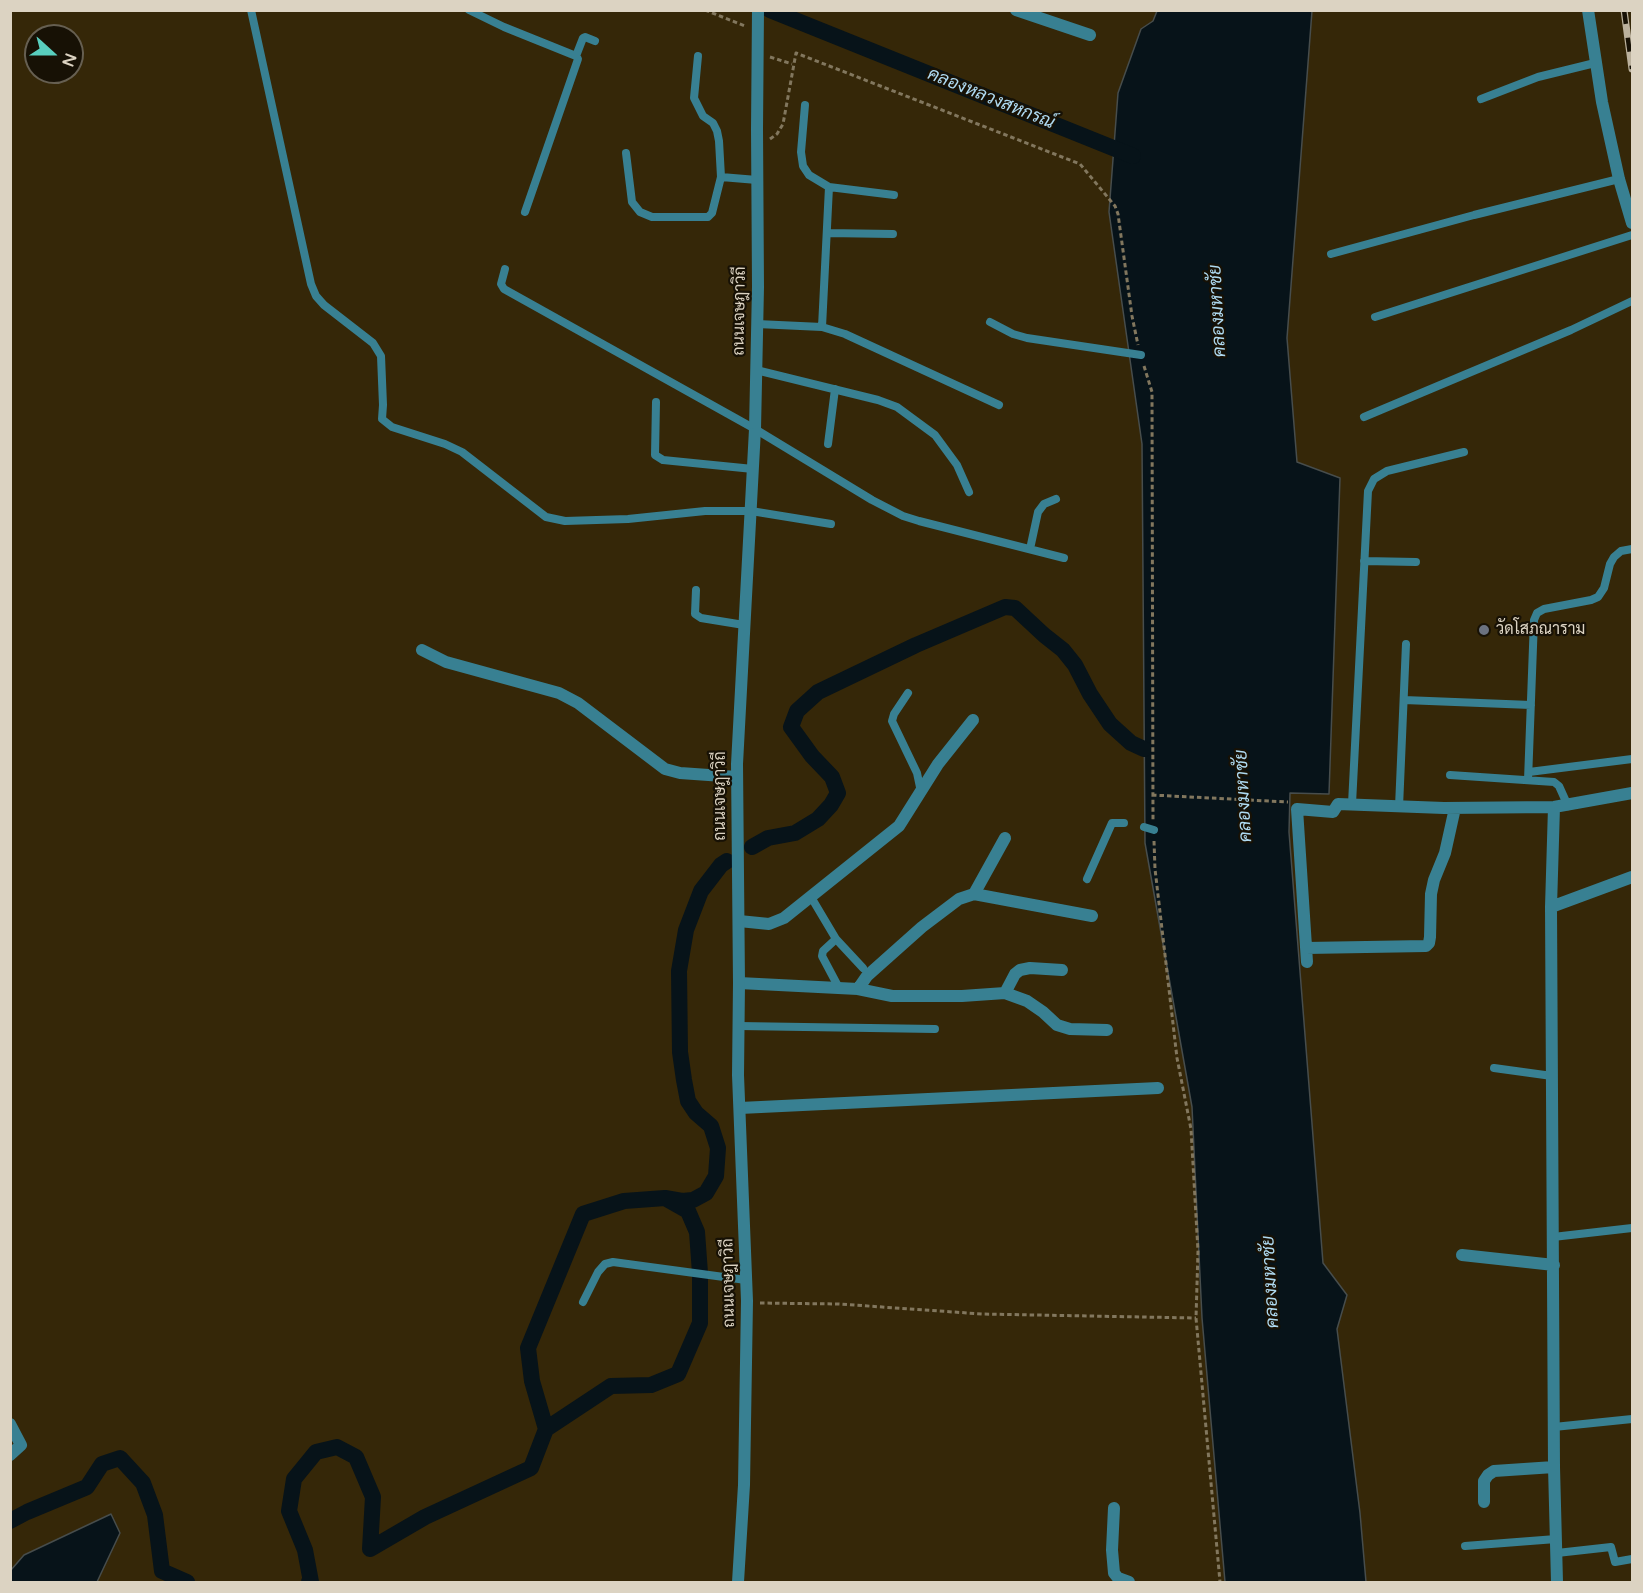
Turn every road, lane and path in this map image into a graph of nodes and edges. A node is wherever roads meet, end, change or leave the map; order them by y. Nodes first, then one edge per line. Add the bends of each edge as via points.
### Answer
1 (251, 10) edge
2 (469, 10) edge
3 (758, 10) edge
4 (1016, 10) edge
5 (1588, 10) edge
6 (1090, 35) dead end
7 (595, 41) dead end
8 (576, 56) junction
9 (698, 56) dead end
10 (1595, 63) junction
11 (1480, 99) dead end
12 (805, 105) dead end
13 (626, 153) dead end
14 (721, 177) junction
15 (1620, 179) junction
16 (757, 180) junction
17 (829, 187) junction
18 (894, 195) dead end
19 (525, 212) dead end
20 (1632, 223) edge
21 (827, 233) junction
22 (893, 234) dead end
23 (1632, 235) edge
24 (1331, 254) dead end
25 (505, 269) dead end
26 (1632, 301) edge
27 (1376, 317) dead end
28 (990, 322) dead end
29 (757, 324) junction
30 (822, 327) junction
31 (1141, 355) dead end
32 (756, 370) junction
33 (835, 389) junction
34 (656, 402) dead end
35 (999, 405) dead end
36 (1364, 417) dead end
37 (755, 429) junction
38 (828, 444) dead end
39 (1464, 452) dead end
40 (753, 469) junction
41 (969, 492) dead end
42 (1056, 499) dead end
43 (751, 511) junction
44 (831, 524) dead end
45 (1030, 549) junction
46 (1632, 549) edge
47 (1064, 558) dead end
48 (1364, 561) junction
49 (1416, 562) dead end
50 (696, 590) dead end
51 (744, 625) junction
52 (1406, 644) dead end
53 (422, 650) dead end
54 (908, 693) dead end
55 (1404, 700) junction
56 (1531, 705) junction
57 (973, 720) dead end
58 (1632, 759) edge
59 (1450, 775) dead end
60 (1529, 776) junction
61 (737, 777) junction
62 (921, 792) junction
63 (1632, 792) edge
64 (1290, 802) dead end
65 (1352, 804) junction
66 (1568, 806) junction
67 (1400, 807) junction
68 (1554, 807) junction
69 (1455, 808) junction
70 (1125, 823) dead end
71 (1144, 827) dead end
72 (1154, 830) junction
73 (1005, 838) dead end
74 (1632, 877) edge
75 (1087, 879) dead end
76 (974, 894) junction
77 (811, 897) junction
78 (1551, 907) junction
79 (1092, 916) dead end
80 (739, 921) junction
81 (836, 939) junction
82 (1306, 948) junction
83 (1306, 962) dead end
84 (864, 968) dead end
85 (1062, 970) dead end
86 (739, 983) junction
87 (840, 988) junction
88 (858, 989) junction
89 (1005, 993) junction
90 (739, 1026) junction
91 (935, 1029) dead end
92 (1107, 1030) dead end
93 (1494, 1068) dead end
94 (1552, 1076) junction
95 (1158, 1088) dead end
96 (740, 1108) junction
97 (1632, 1228) edge
98 (1553, 1237) junction
99 (1462, 1255) dead end
100 (1554, 1265) junction
101 (746, 1280) junction
102 (747, 1301) junction
103 (583, 1302) dead end
104 (1196, 1318) junction
105 (1632, 1419) edge
106 (10, 1424) edge
107 (1554, 1427) junction
108 (10, 1455) edge
109 (1554, 1467) junction
110 (1484, 1502) dead end
111 (1114, 1508) dead end
112 (1556, 1539) junction
113 (1465, 1546) dead end
114 (1557, 1553) junction
115 (1632, 1559) edge
116 (738, 1582) edge
117 (1129, 1582) edge
118 (1220, 1582) edge
119 (1557, 1582) edge

1 - 43 lane via 311,284 324,305 373,343 381,356 382,419 392,427 462,452 546,517 576,521
2 - 8 lane
3 - 16 street, ถนนเจษฎาวิถี, bridge
4 - 6 street
5 - 10 street
7 - 8 lane via 583,38
8 - 19 lane via 578,63
9 - 14 lane via 694,98 717,131
10 - 11 lane via 1538,77
10 - 15 street
12 - 17 lane via 803,166 809,175
13 - 14 lane via 632,202 640,212 652,217 708,217 715,207
14 - 16 lane
15 - 20 street
15 - 24 lane
16 - 29 street, ถนนเจษฎาวิถี
17 - 18 lane
17 - 21 lane
21 - 22 lane
21 - 30 lane
23 - 27 lane
25 - 37 lane via 501,284 504,289
26 - 36 lane
28 - 31 lane via 1027,338
29 - 30 lane
29 - 32 street, ถนนเจษฎาวิถี
30 - 35 lane via 864,342
32 - 33 lane
32 - 37 street, ถนนเจษฎาวิถี
33 - 38 lane
33 - 41 lane via 878,400 913,417 935,435 957,465
34 - 40 lane via 655,455 663,460
37 - 40 street, ถนนเจษฎาวิถี
37 - 45 lane via 903,516
39 - 48 lane via 1387,471 1374,478 1368,491
40 - 43 street, ถนนเจษฎาวิถี
42 - 45 lane via 1038,512
43 - 44 lane
43 - 51 street, ถนนเจษฎาวิถี
45 - 47 lane
46 - 56 lane via 1621,551 1614,558 1598,597 1537,612
48 - 49 lane
48 - 65 lane
50 - 51 lane via 695,614
51 - 61 street, ถนนเจษฎาวิถี
52 - 55 lane
53 - 61 street via 446,662 559,693 665,769
54 - 62 lane via 892,721 917,773
55 - 56 lane
55 - 67 lane
56 - 60 lane
57 - 62 street
58 - 60 lane
59 - 60 lane
60 - 66 lane via 1554,782
61 - 80 street, ถนนเจษฎาวิถี
62 - 77 street via 898,826
63 - 66 street
64 - 72 path via 1152,795
65 - 67 street
65 - 82 street via 1338,804 1333,812 1296,811
66 - 68 street
67 - 69 street
68 - 69 street
68 - 78 street
69 - 82 street via 1431,894 1430,937 1426,946
70 - 75 lane via 1112,823
71 - 72 lane
72 - 104 path via 1177,1058 1191,1130 1198,1251
73 - 76 street
74 - 78 street
76 - 79 street
76 - 88 street via 959,898 922,927 867,976
77 - 80 street via 784,918 769,924
77 - 81 lane
78 - 94 street
80 - 86 street, ถนนเจษฎาวิถี
81 - 84 lane
81 - 87 lane via 822,956
82 - 83 street
85 - 89 street via 1020,970
86 - 87 street
86 - 90 street, ถนนเจษฎาวิถี
87 - 88 street
88 - 89 street via 892,996
89 - 92 street via 1027,1001 1057,1025
90 - 91 lane
90 - 96 street, ถนนเจษฎาวิถี
93 - 94 lane
94 - 98 street
95 - 96 street
96 - 101 street, ถนนเจษฎาวิถี
97 - 98 lane
98 - 100 street
99 - 100 street
100 - 107 street
101 - 102 street, ถนนเจษฎาวิถี
101 - 103 lane via 613,1262 598,1272
102 - 104 path via 982,1314
102 - 116 street, ถนนเจษฎาวิถี
104 - 118 path
105 - 107 lane
106 - 108 street via 21,1445
107 - 109 street
109 - 110 street via 1494,1471 1484,1481
109 - 112 street
111 - 117 street via 1114,1573
112 - 113 lane
112 - 114 street
114 - 115 lane via 1611,1547 1615,1562
114 - 119 street

